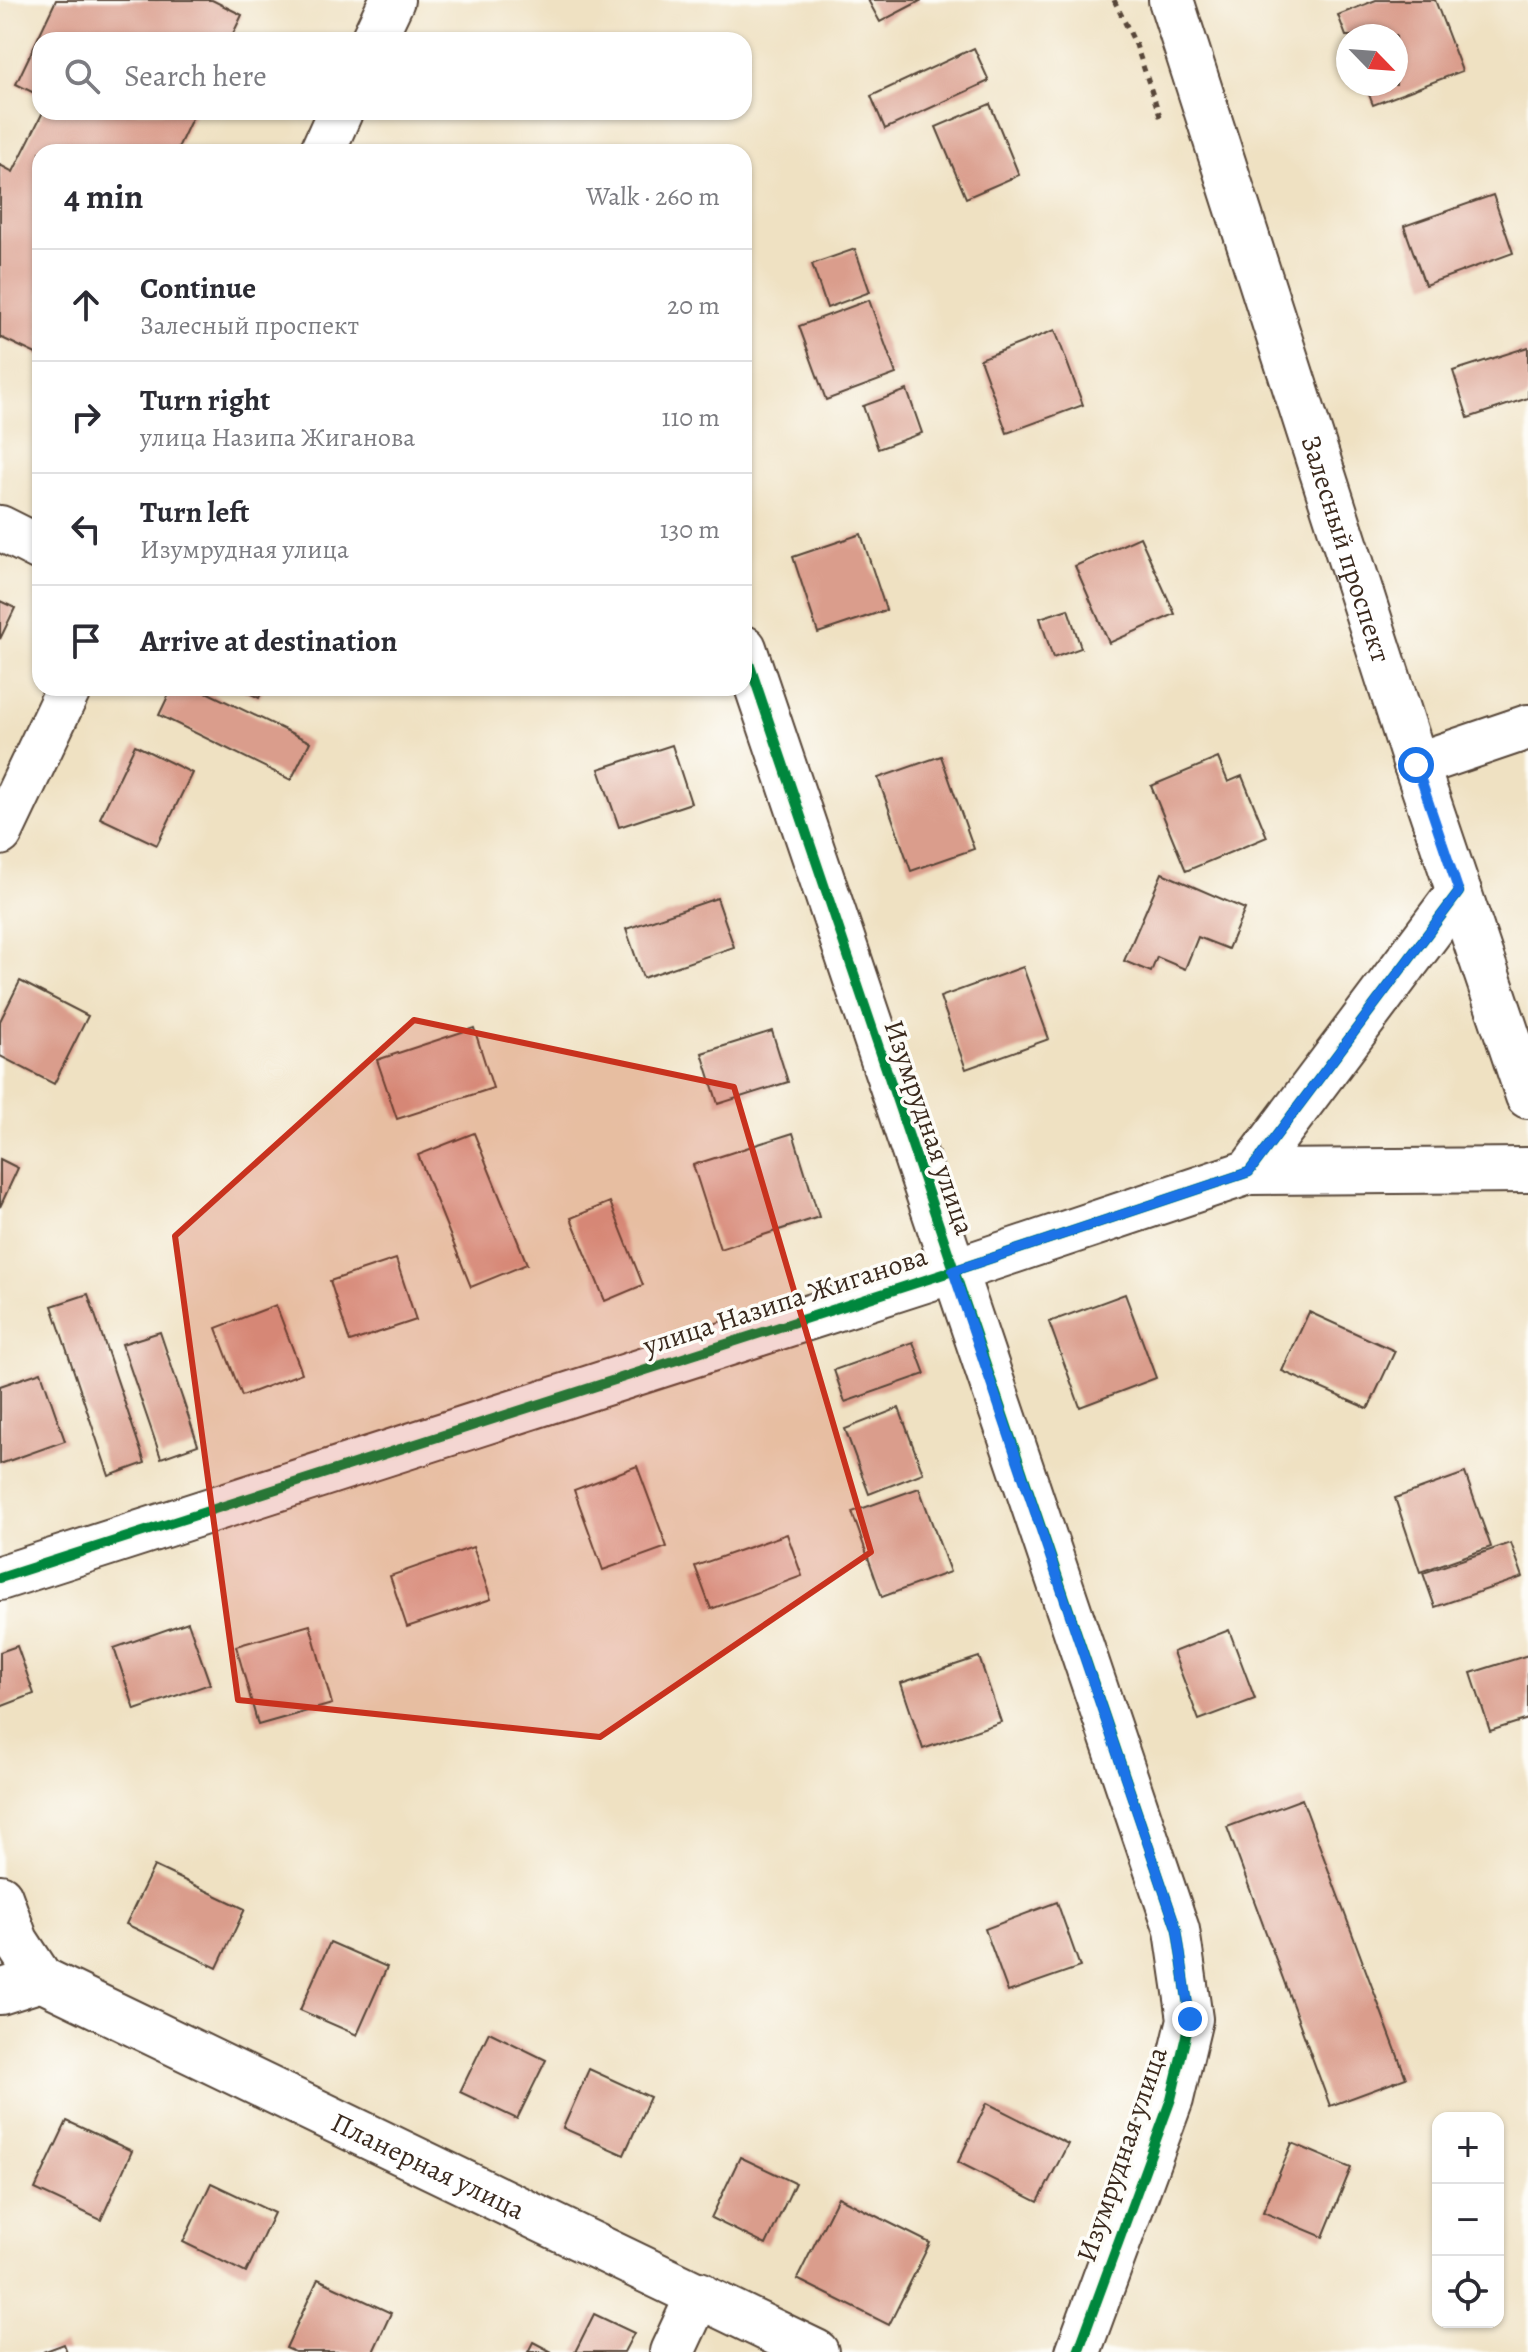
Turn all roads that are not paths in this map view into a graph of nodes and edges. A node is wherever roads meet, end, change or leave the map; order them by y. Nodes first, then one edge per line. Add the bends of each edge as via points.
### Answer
1 (392, 0) edge
2 (1177, 1) edge
3 (377, 32) edge
4 (336, 120) edge
5 (326, 144) edge
6 (0, 528) edge
7 (32, 544) edge
8 (752, 672) edge
9 (65, 696) edge
10 (1528, 727) edge
11 (1416, 765) junction
12 (0, 833) edge
13 (1459, 892) junction
14 (1528, 1096) edge
15 (1528, 1170) edge
16 (1249, 1172) junction
17 (953, 1271) junction
18 (0, 1578) edge
19 (0, 1897) edge
20 (41, 1979) junction
21 (0, 1992) edge
22 (699, 2294) junction
23 (672, 2352) edge
24 (816, 2352) edge
25 (1078, 2352) edge

1 - 3 street
2 - 11 street, Залесный проспект
4 - 5 street
6 - 7 street
8 - 17 street, Изумрудная улица
9 - 12 street
10 - 11 street
11 - 13 street, Залесный проспект
13 - 14 street, Залесный проспект
13 - 16 street
15 - 16 street, улица Назипа Жиганова
16 - 17 street, улица Назипа Жиганова
17 - 18 street, улица Назипа Жиганова
17 - 25 street, Изумрудная улица via 1177,1930 1190,2019 1171,2099
19 - 20 street via 16,1941
20 - 21 street
20 - 22 street, Планерная улица
22 - 23 street
22 - 24 street, Планерная улица

